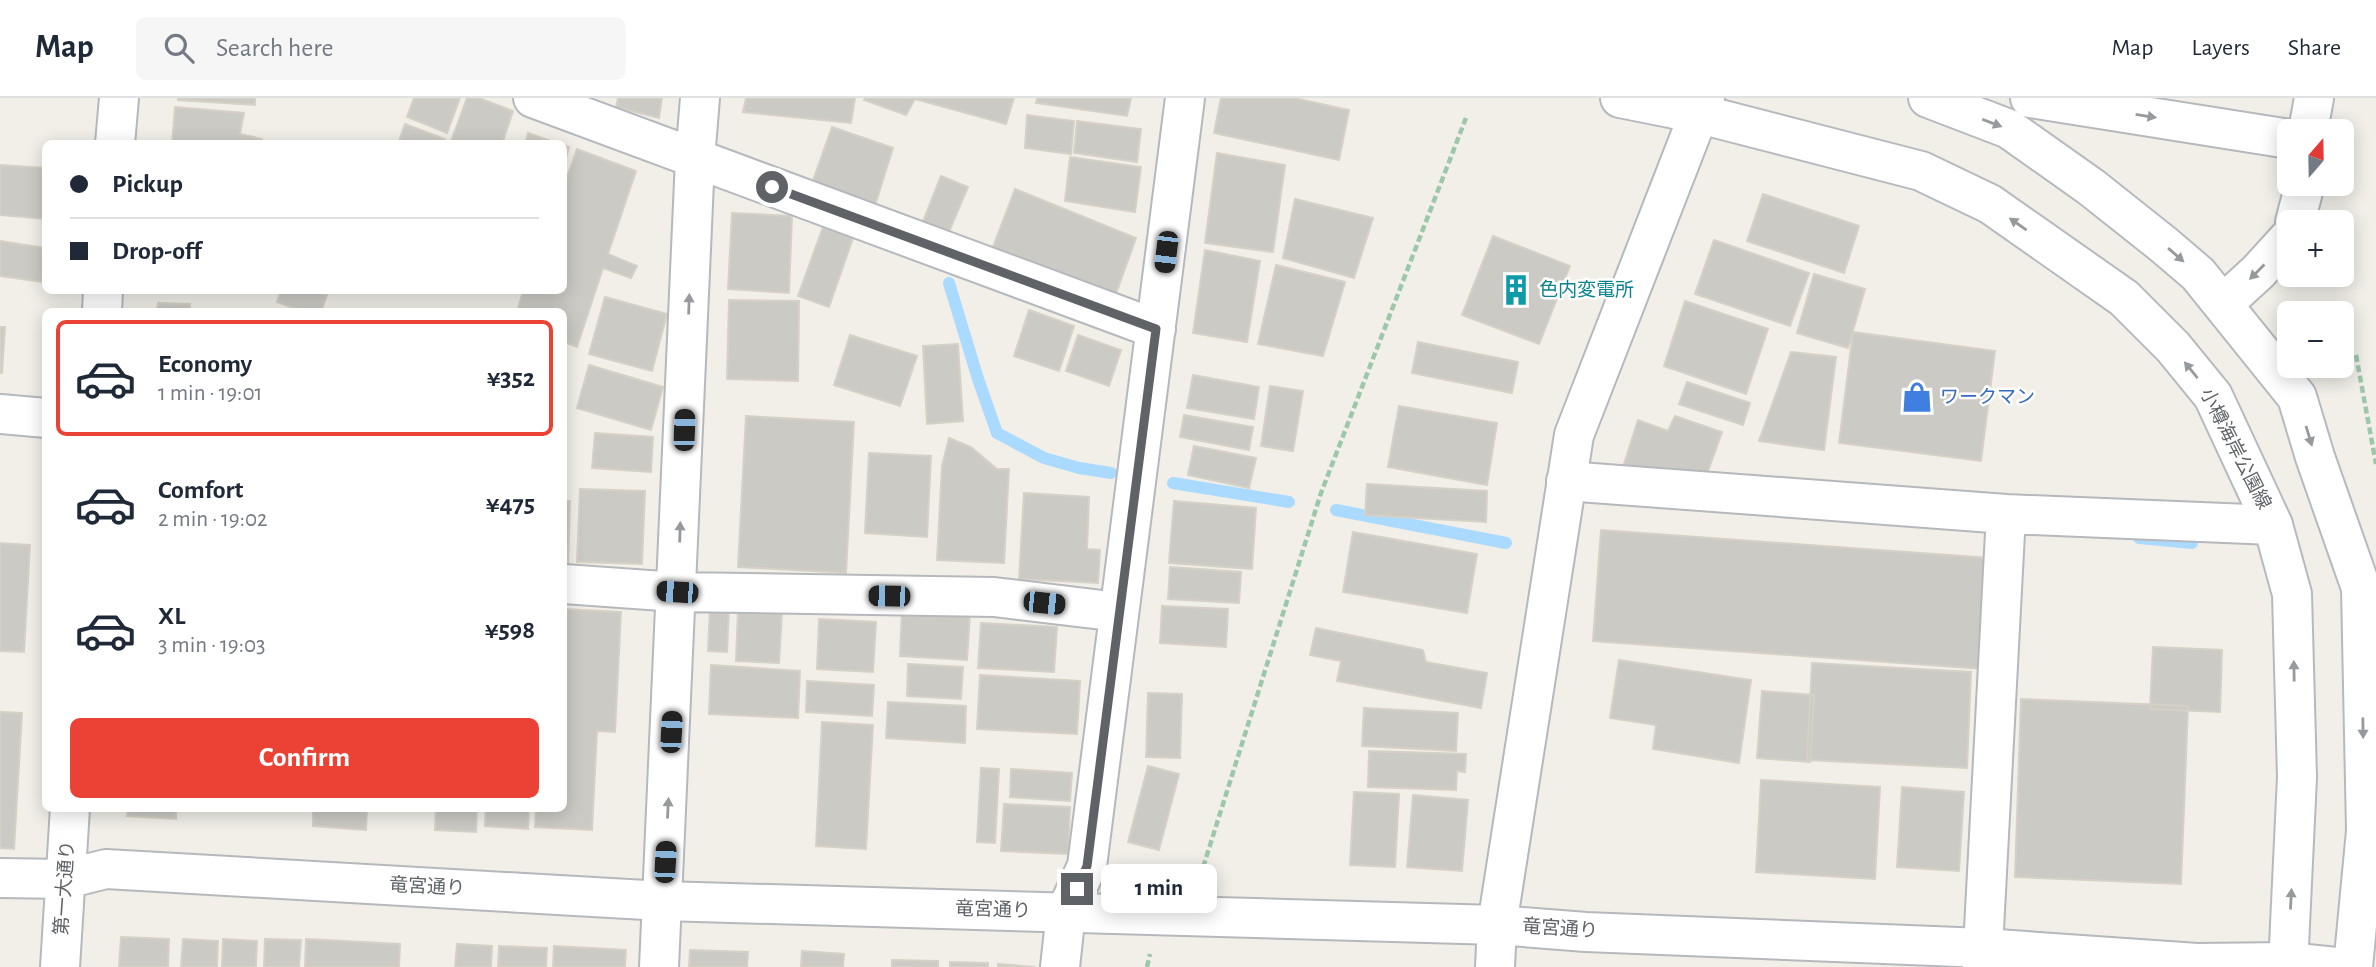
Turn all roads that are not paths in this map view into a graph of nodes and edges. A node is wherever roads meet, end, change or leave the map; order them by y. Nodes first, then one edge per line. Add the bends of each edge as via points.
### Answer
1 (119, 98) edge
2 (533, 98) edge
3 (700, 98) edge
4 (1185, 98) edge
5 (1620, 98) edge
6 (1928, 98) edge
7 (2030, 98) edge
8 (2314, 98) edge
9 (1702, 106) edge
10 (2310, 119) edge
11 (2277, 137) edge
12 (116, 140) edge
13 (695, 159) junction
14 (2277, 251) edge
15 (2223, 304) junction
16 (1156, 329) junction
17 (0, 414) edge
18 (42, 418) edge
19 (1566, 481) junction
20 (2006, 514) junction
21 (2273, 525) junction
22 (567, 584) edge
23 (677, 592) junction
24 (1119, 612) junction
25 (70, 812) edge
26 (0, 878) edge
27 (66, 879) junction
28 (663, 901) junction
29 (1066, 912) junction
30 (1497, 925) junction
31 (1982, 958) edge
32 (2288, 965) edge
33 (60, 967) edge
34 (659, 967) edge
35 (1060, 967) edge
36 (1495, 967) edge
37 (2336, 967) edge
38 (2353, 967) edge

1 - 12 street
2 - 13 street
3 - 13 street
4 - 16 street
5 - 9 street, 小樽海岸公園線
6 -> 15 street via 2009,129 2164,245 2198,274
7 -> 11 street
8 - 10 street
9 - 19 street via 1574,435
21 -> 9 street, 小樽海岸公園線 via 2213,396 2173,347 2123,298 1990,204 1921,171
13 - 16 street
23 -> 13 street
14 -> 15 street
15 -> 38 street via 2297,397 2361,588 2365,831
16 - 24 street
17 - 18 street
19 - 20 street
19 - 30 street
20 - 21 street
20 - 31 street
32 -> 21 street, 小樽海岸公園線 via 2297,777 2292,594
22 - 23 street
23 - 24 street via 994,597
28 -> 23 street
24 - 29 street via 1087,866
25 - 27 street, 第一大通り
26 - 27 street, 竜宮通り
27 - 28 street, 竜宮通り via 106,869
27 - 33 street, 第一大通り
28 - 29 street, 竜宮通り
28 - 34 street
29 - 30 street, 竜宮通り
29 - 35 street
30 - 31 street, 竜宮通り
30 - 36 street
31 - 32 street, 竜宮通り
32 - 37 street, 竜宮通り

